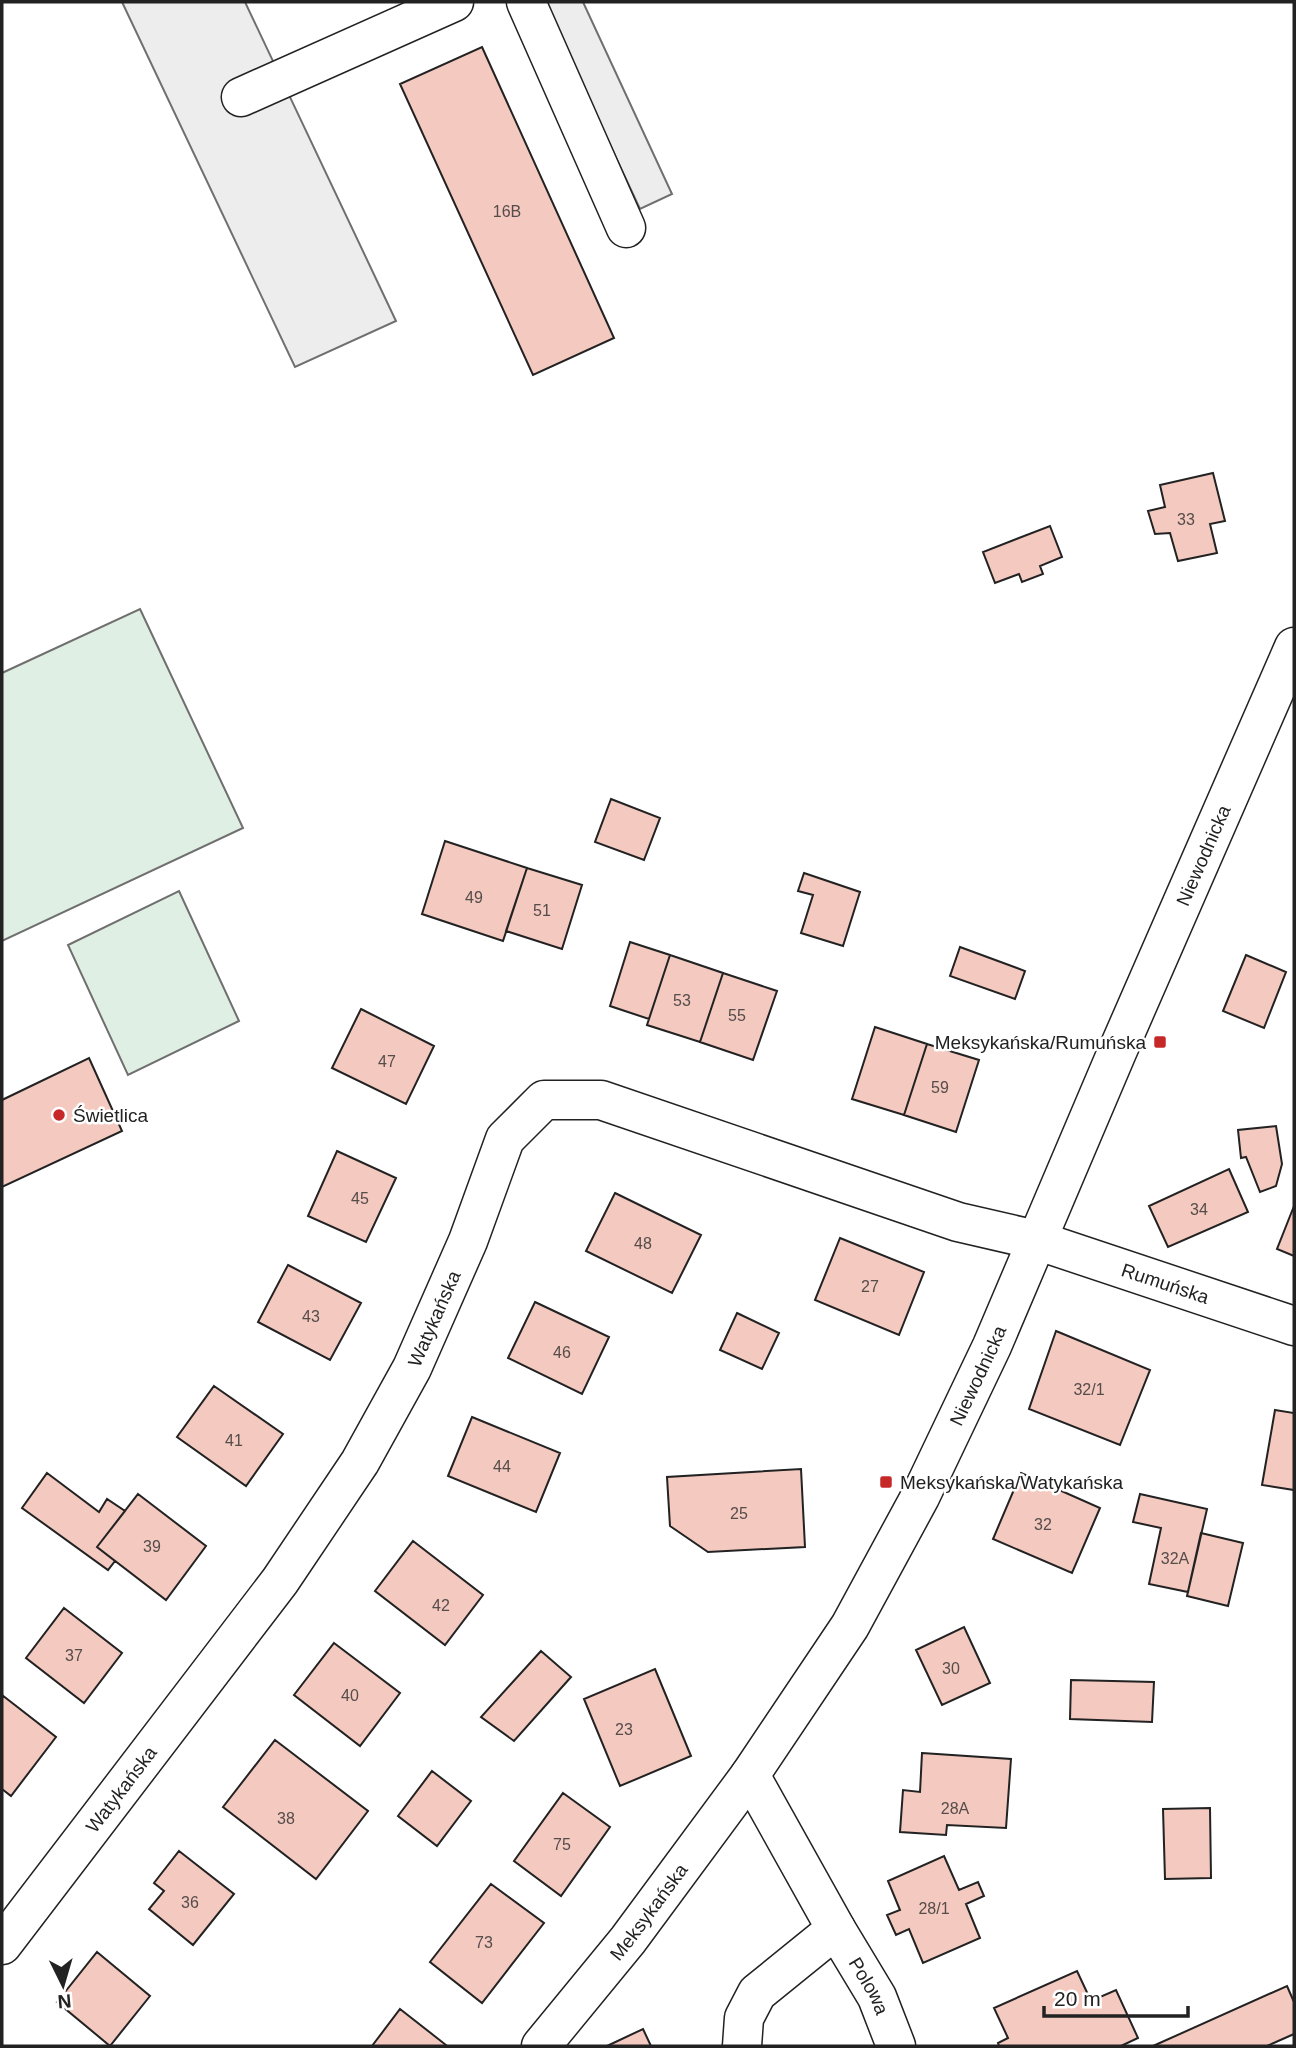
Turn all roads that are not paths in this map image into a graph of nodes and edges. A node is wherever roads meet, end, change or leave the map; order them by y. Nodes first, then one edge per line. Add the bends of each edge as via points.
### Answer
1 (454, 2) edge
2 (526, 2) edge
3 (240, 97) dead end
4 (626, 228) dead end
5 (1294, 647) edge
6 (1036, 1240) junction
7 (1294, 1326) edge
8 (750, 1775) junction
9 (836, 1929) junction
10 (2, 1945) edge
11 (541, 2046) edge
12 (742, 2046) edge
13 (896, 2046) edge

1 - 3 street
2 - 4 street
5 - 6 street, Niewodnicka
6 - 7 street, Rumuńska
6 - 8 street, Niewodnicka via 992,1346 920,1497 850,1626
6 - 10 street, Watykańska via 958,1222 601,1100 544,1100 505,1139 468,1241 423,1343 360,1462 280,1581
8 - 9 street
8 - 11 street, Meksykańska via 628,1940
9 - 12 street via 757,1993 744,2018
9 - 13 street, Polowa via 877,1997

